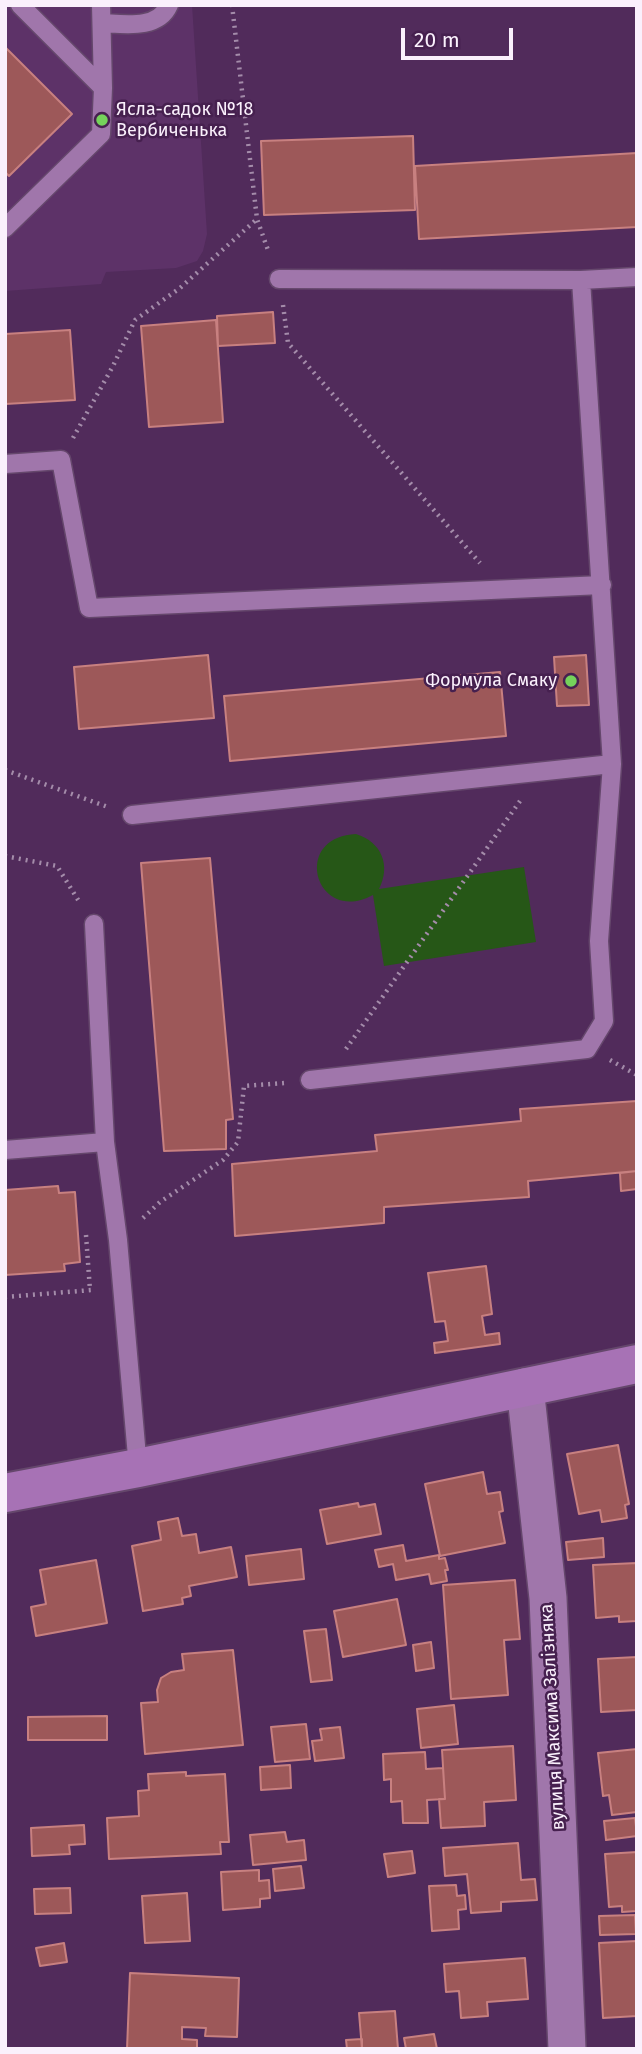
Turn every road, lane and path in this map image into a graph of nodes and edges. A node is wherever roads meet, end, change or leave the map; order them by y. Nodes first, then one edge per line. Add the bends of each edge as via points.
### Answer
1 (20, 5) edge
2 (169, 5) edge
3 (232, 5) edge
4 (102, 14) edge
5 (103, 88) junction
6 (257, 219) junction
7 (5, 228) edge
8 (637, 277) edge
9 (279, 279) junction
10 (581, 280) junction
11 (61, 460) junction
12 (5, 464) edge
13 (601, 585) junction
14 (502, 590) junction
15 (612, 764) junction
16 (5, 770) edge
17 (541, 771) junction
18 (132, 815) joint
19 (5, 856) edge
20 (94, 924) joint
21 (317, 1079) junction
22 (105, 1142) junction
23 (5, 1150) edge
24 (118, 1240) junction
25 (121, 1286) junction
26 (5, 1297) edge
27 (637, 1364) edge
28 (525, 1387) junction
29 (138, 1468) junction
30 (5, 1493) edge
31 (568, 2049) edge

1 - 5 lane
2 - 4 lane via 159,19 146,23
3 - 6 path
4 - 5 lane
5 - 7 lane via 101,134
6 - 9 path
6 - 11 path via 180,288 135,320
8 - 10 lane
9 - 10 lane
9 - 14 path via 288,343
10 - 13 lane
11 - 12 lane
11 - 14 lane via 89,608
13 - 14 lane
13 - 15 lane
15 - 17 lane
15 - 21 lane via 599,942 604,1021 587,1049
16 - 18 path
17 - 18 lane
17 - 21 path
19 - 20 path via 57,866
20 - 22 lane
21 - 24 path via 244,1086 238,1142 223,1160 160,1202
22 - 23 lane
22 - 24 lane
24 - 25 lane
25 - 26 path
25 - 29 lane
27 - 28 main road
28 - 29 main road
28 - 31 street, вулиця Максима Залізняка via 548,1598
29 - 30 main road

